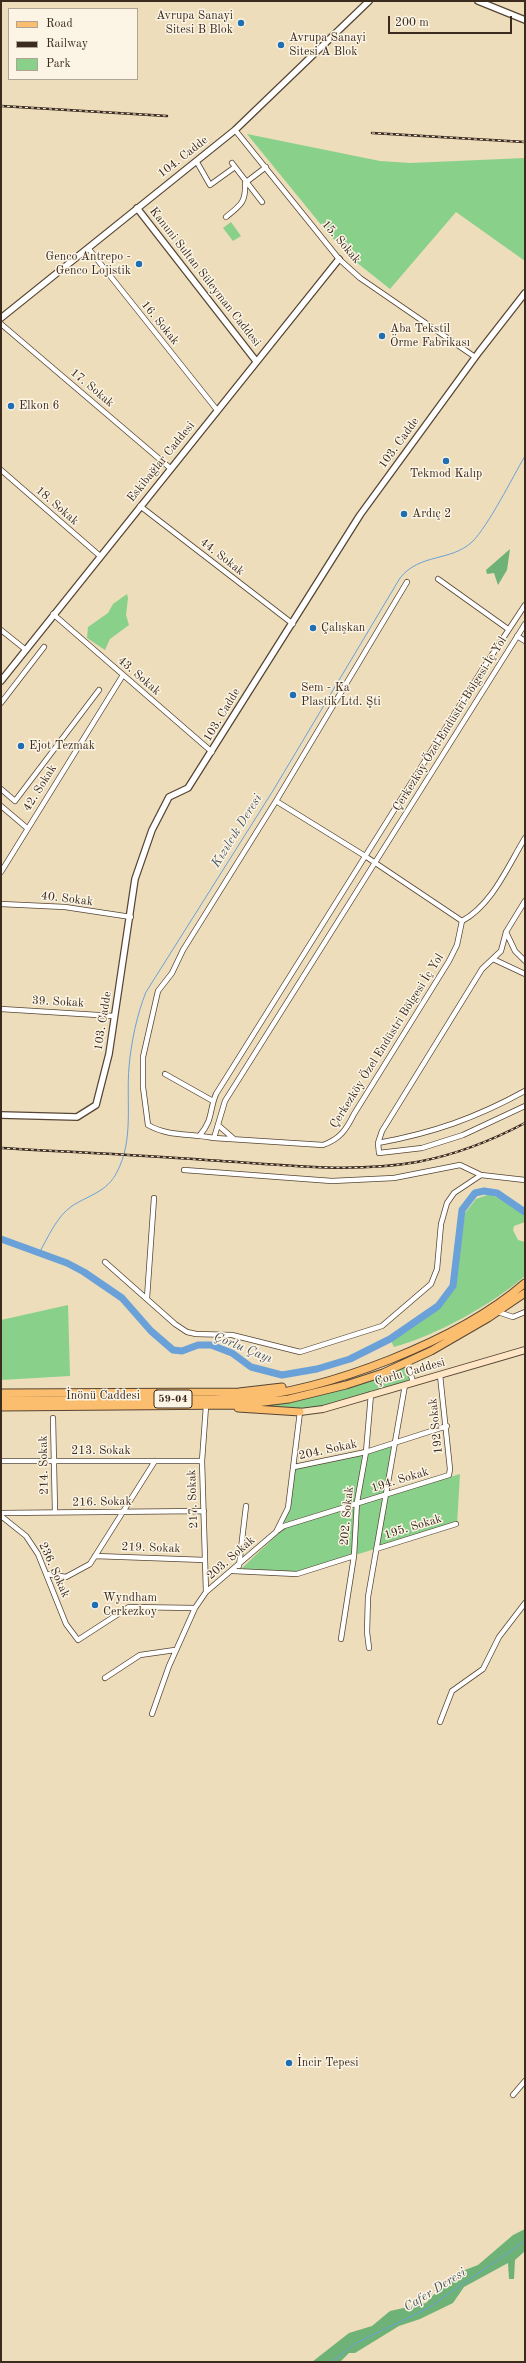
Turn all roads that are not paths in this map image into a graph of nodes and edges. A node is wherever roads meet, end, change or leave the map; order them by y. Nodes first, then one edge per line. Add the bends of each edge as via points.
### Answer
1 (370, 1) edge
2 (478, 1) edge
3 (525, 20) edge
4 (235, 130) junction
5 (198, 164) dead end
6 (266, 167) junction
7 (246, 182) junction
8 (262, 202) dead end
9 (136, 208) junction
10 (226, 217) dead end
11 (88, 248) junction
12 (340, 259) junction
13 (525, 293) edge
14 (1, 318) edge
15 (1, 324) edge
16 (475, 357) junction
17 (256, 360) junction
18 (217, 410) junction
19 (170, 468) junction
20 (1, 470) edge
21 (140, 506) junction
22 (100, 556) junction
23 (438, 579) dead end
24 (407, 582) dead end
25 (525, 605) edge
26 (53, 614) junction
27 (293, 624) junction
28 (525, 624) edge
29 (508, 629) junction
30 (1, 630) edge
31 (517, 636) junction
32 (525, 641) edge
33 (44, 647) dead end
34 (26, 650) junction
35 (123, 675) junction
36 (1, 681) edge
37 (99, 690) dead end
38 (1, 703) edge
39 (212, 752) junction
40 (1, 789) edge
41 (276, 801) junction
42 (1, 806) edge
43 (27, 828) junction
44 (525, 838) edge
45 (365, 856) junction
46 (374, 863) junction
47 (1, 872) edge
48 (525, 900) edge
49 (1, 904) edge
50 (131, 917) junction
51 (462, 921) junction
52 (506, 932) junction
53 (493, 959) junction
54 (525, 961) edge
55 (525, 974) edge
56 (1, 1009) edge
57 (114, 1016) junction
58 (165, 1074) dead end
59 (525, 1091) edge
60 (213, 1101) junction
61 (525, 1106) edge
62 (1, 1115) edge
63 (218, 1125) junction
64 (200, 1135) junction
65 (214, 1138) junction
66 (234, 1140) junction
67 (378, 1143) junction
68 (184, 1170) dead end
69 (481, 1175) junction
70 (525, 1180) edge
71 (154, 1198) dead end
72 (106, 1262) dead end
73 (525, 1284) edge
74 (525, 1293) edge
75 (147, 1298) junction
76 (498, 1312) junction
77 (525, 1312) edge
78 (525, 1350) edge
79 (407, 1362) junction
80 (343, 1375) junction
81 (440, 1375) junction
82 (413, 1382) junction
83 (405, 1385) junction
84 (1, 1393) edge
85 (371, 1394) junction
86 (1, 1400) edge
87 (206, 1406) junction
88 (1, 1407) edge
89 (300, 1412) junction
90 (53, 1418) dead end
91 (447, 1426) junction
92 (396, 1442) junction
93 (366, 1452) junction
94 (1, 1461) edge
95 (53, 1461) junction
96 (155, 1461) junction
97 (202, 1461) junction
98 (294, 1467) junction
99 (449, 1475) joint
100 (387, 1495) junction
101 (357, 1502) junction
102 (246, 1506) dead end
103 (204, 1511) junction
104 (55, 1512) junction
105 (123, 1512) junction
106 (1, 1513) edge
107 (1, 1516) edge
108 (456, 1524) dead end
109 (276, 1532) junction
110 (376, 1548) junction
111 (96, 1556) junction
112 (354, 1556) junction
113 (205, 1560) junction
114 (238, 1566) junction
115 (233, 1571) junction
116 (47, 1574) junction
117 (206, 1592) junction
118 (525, 1603) edge
119 (195, 1608) junction
120 (341, 1639) dead end
121 (370, 1648) dead end
122 (175, 1650) junction
123 (105, 1678) dead end
124 (152, 1714) dead end
125 (440, 1722) dead end
126 (525, 2081) edge
127 (512, 2095) dead end

1 - 4 street, 104. Cadde
2 - 3 street
4 - 6 street, 15. Sokak
4 - 9 street, 104. Cadde
5 - 7 street via 210,185 234,165
6 - 7 street
6 - 12 street, 15. Sokak
7 - 8 street
7 - 10 street via 246,197
9 - 11 street, 104. Cadde
9 - 17 street, Kanuni Sultan Süleyman Caddesi
11 - 14 street, 104. Cadde
11 - 18 street, 16. Sokak
12 - 16 street, 15. Sokak via 360,278
12 - 17 street, Eskibağlar Caddesi
13 - 16 street, 103. Cadde
15 - 19 street, 17. Sokak
16 - 27 street, 103. Cadde via 360,515
17 - 18 street, Eskibağlar Caddesi
18 - 19 street, Eskibağlar Caddesi
19 - 21 street, Eskibağlar Caddesi
20 - 22 street, 18. Sokak
21 - 22 street, Eskibağlar Caddesi
21 - 27 street, 44. Sokak
22 - 26 street, Eskibağlar Caddesi
23 - 29 street, Çerkezköy Özel Endüstri Bölgesi İç Yol
24 - 41 street, Çerkezköy Özel Endüstri Bölgesi İç Yol
25 - 29 street, Çerkezköy Özel Endüstri Bölgesi İç Yol
26 - 34 street, Eskibağlar Caddesi
26 - 35 street, 43. Sokak
27 - 39 street, 103. Cadde
28 - 31 street, Çerkezköy Özel Endüstri Bölgesi İç Yol
29 - 45 street, Çerkezköy Özel Endüstri Bölgesi İç Yol
30 - 34 street
31 - 32 street, Çerkezköy Özel Endüstri Bölgesi İç Yol
31 - 46 street, Çerkezköy Özel Endüstri Bölgesi İç Yol
33 - 38 street
34 - 36 street, Eskibağlar Caddesi
35 - 39 street, 43. Sokak
35 - 43 street, 42. Sokak
37 - 40 street via 16,801
39 - 50 street, 103. Cadde via 188,788 170,797 152,830 135,879
41 - 45 street
41 - 64 street, Çerkezköy Özel Endüstri Bölgesi İç Yol via 183,950 172,973 158,991 142,1057 142,1087 148,1125 167,1134
42 - 43 street
43 - 47 street, 42. Sokak
44 - 51 street via 484,904
45 - 46 street
45 - 60 street, Çerkezköy Özel Endüstri Bölgesi İç Yol
46 - 51 street
46 - 63 street, Çerkezköy Özel Endüstri Bölgesi İç Yol via 225,1101
48 - 52 street
49 - 50 street, 40. Sokak via 65,907
50 - 57 street, 103. Cadde
51 - 66 street, Çerkezköy Özel Endüstri Bölgesi İç Yol via 457,945 449,961 346,1131 334,1142 323,1145
52 - 53 street via 501,951
52 - 54 street via 515,951
53 - 55 street
53 - 67 street via 482,969 430,1050 382,1131
56 - 57 street, 39. Sokak
57 - 62 street, 103. Cadde via 109,1054 96,1105 77,1117
58 - 60 street
59 - 67 street via 492,1109 443,1128 420,1136
60 - 64 street, Çerkezköy Özel Endüstri Bölgesi İç Yol via 209,1124
61 - 67 street via 511,1115 464,1135 422,1148 379,1153
63 - 65 street, Çerkezköy Özel Endüstri Bölgesi İç Yol
63 - 66 street
64 - 65 street, Çerkezköy Özel Endüstri Bölgesi İç Yol
65 - 66 street, Çerkezköy Özel Endüstri Bölgesi İç Yol
68 - 69 street via 332,1182 394,1178 460,1165
69 - 70 street
69 - 75 street via 454,1193 447,1203 437,1269 431,1284 382,1326 300,1352 232,1335 187,1332
71 - 75 street
72 - 75 street
73 - 80 main road, 59-04 via 496,1305 454,1329
74 - 76 main road, 59-04
76 - 77 street via 513,1316
76 - 79 main road, 59-04 via 431,1352
78 - 81 main road, Çorlu Caddesi
79 - 82 street
79 - 87 main road, 59-04 via 346,1385 289,1399
80 - 84 main road via 239,1392
80 - 86 main road, 59-04 via 286,1390 238,1398
81 - 82 main road, Çorlu Caddesi
81 - 91 street, 192 Sokak
82 - 83 main road, Çorlu Caddesi
83 - 85 main road, Çorlu Caddesi
83 - 92 street
85 - 89 main road, Çorlu Caddesi via 323,1409
85 - 93 street, 202. Sokak
87 - 88 main road, İnönü Caddesi / 59-04
87 - 89 main road
87 - 97 street, 217. Sokak
89 - 98 street, 203. Sokak
90 - 95 street, 214. Sokak
91 - 92 street, 204. Sokak
91 - 99 street, 192 Sokak
92 - 93 street, 204. Sokak
92 - 100 street
93 - 98 street, 204. Sokak
93 - 101 street, 202. Sokak
94 - 95 street, 213. Sokak
95 - 96 street, 213. Sokak
95 - 104 street, 214. Sokak
96 - 97 street, 213. Sokak
96 - 105 street
97 - 103 street, 217. Sokak
98 - 109 street, 203. Sokak via 288,1508
99 - 100 street, 194. Sokak
100 - 101 street, 194. Sokak
100 - 110 street
101 - 109 street, 194. Sokak via 284,1526
101 - 112 street, 202. Sokak
102 - 114 street
103 - 105 street, 216. Sokak
103 - 113 street, 217. Sokak
104 - 105 street, 216. Sokak
104 - 106 street, 216. Sokak
105 - 111 street
107 - 116 street, 236. Sokak via 26,1536
108 - 110 street, 195. Sokak
109 - 114 street, 203. Sokak
110 - 121 street via 368,1597 367,1632
111 - 113 street, 219. Sokak
111 - 116 street via 90,1564 66,1576
112 - 115 street via 297,1574
112 - 120 street, 202. Sokak
113 - 117 street, 217. Sokak
114 - 115 street, 203. Sokak
115 - 117 street, 203. Sokak
116 - 119 street, 236. Sokak via 66,1624 78,1640 129,1607
117 - 119 street, 203. Sokak
118 - 125 street via 498,1636 483,1669 452,1691
119 - 122 street, 203. Sokak
122 - 123 street via 140,1655
122 - 124 street, 203. Sokak
126 - 127 street

